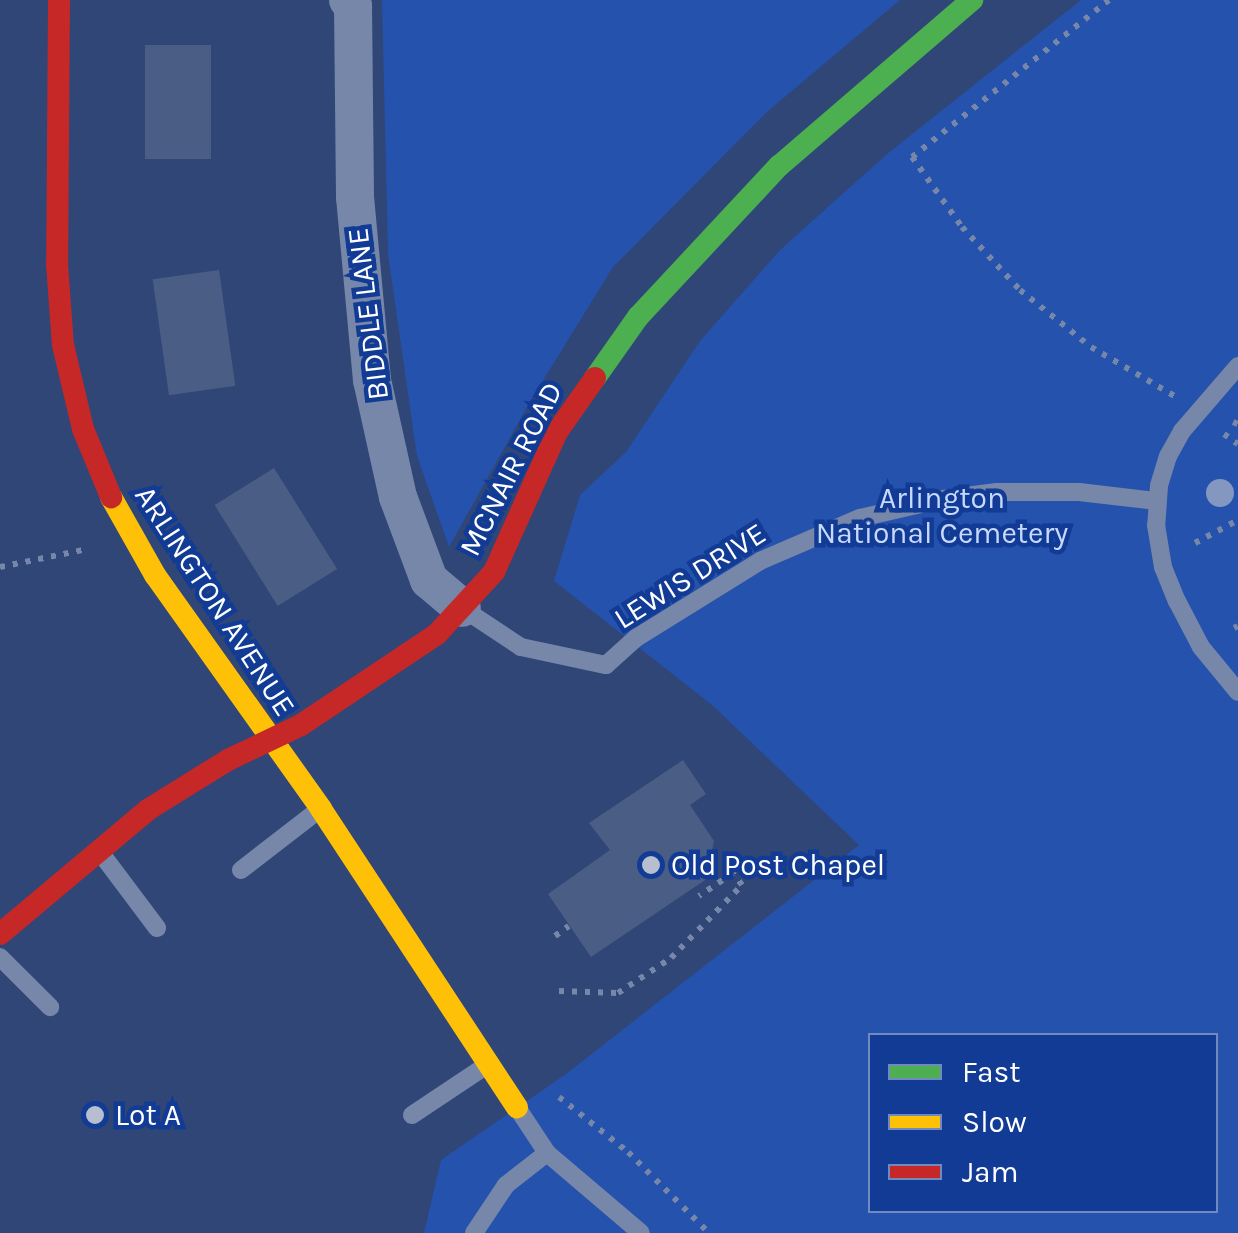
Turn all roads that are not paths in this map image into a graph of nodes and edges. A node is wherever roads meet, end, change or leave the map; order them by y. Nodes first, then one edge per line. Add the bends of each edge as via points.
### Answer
1 (59, 0) edge
2 (348, 0) edge
3 (972, 0) edge
4 (1238, 366) edge
5 (1157, 501) junction
6 (462, 608) junction
7 (1238, 692) edge
8 (269, 740) junction
9 (321, 808) junction
10 (98, 848) junction
11 (241, 870) dead end
12 (157, 928) dead end
13 (0, 934) edge
14 (0, 957) edge
15 (50, 1007) dead end
16 (489, 1064) junction
17 (517, 1107) joint
18 (412, 1115) dead end
19 (547, 1153) junction
20 (474, 1233) edge
21 (641, 1233) edge

1 - 8 street, ARLINGTON AVENUE via 58,264 63,345 83,429 154,575
2 - 6 street, BIDDLE LANE via 354,6 355,197 372,380 398,497 429,580
3 - 6 street, MCNAIR ROAD via 779,166 638,317 557,432 499,564
4 - 5 lane via 1177,439
5 - 6 lane, LEWIS DRIVE via 1023,491 942,498 870,516 760,561 636,638 606,665 520,647
5 - 7 lane via 1165,574 1201,647
6 - 8 street, MCNAIR ROAD via 437,634 301,726
8 - 9 street, ARLINGTON AVENUE
8 - 10 street, MCNAIR ROAD via 149,809
9 - 11 lane
9 - 16 street, ARLINGTON AVENUE
10 - 12 lane
10 - 13 street, MCNAIR ROAD
14 - 15 lane
16 - 17 street, ARLINGTON AVENUE
16 - 18 lane
17 - 19 lane
19 - 20 lane via 506,1185
19 - 21 lane

